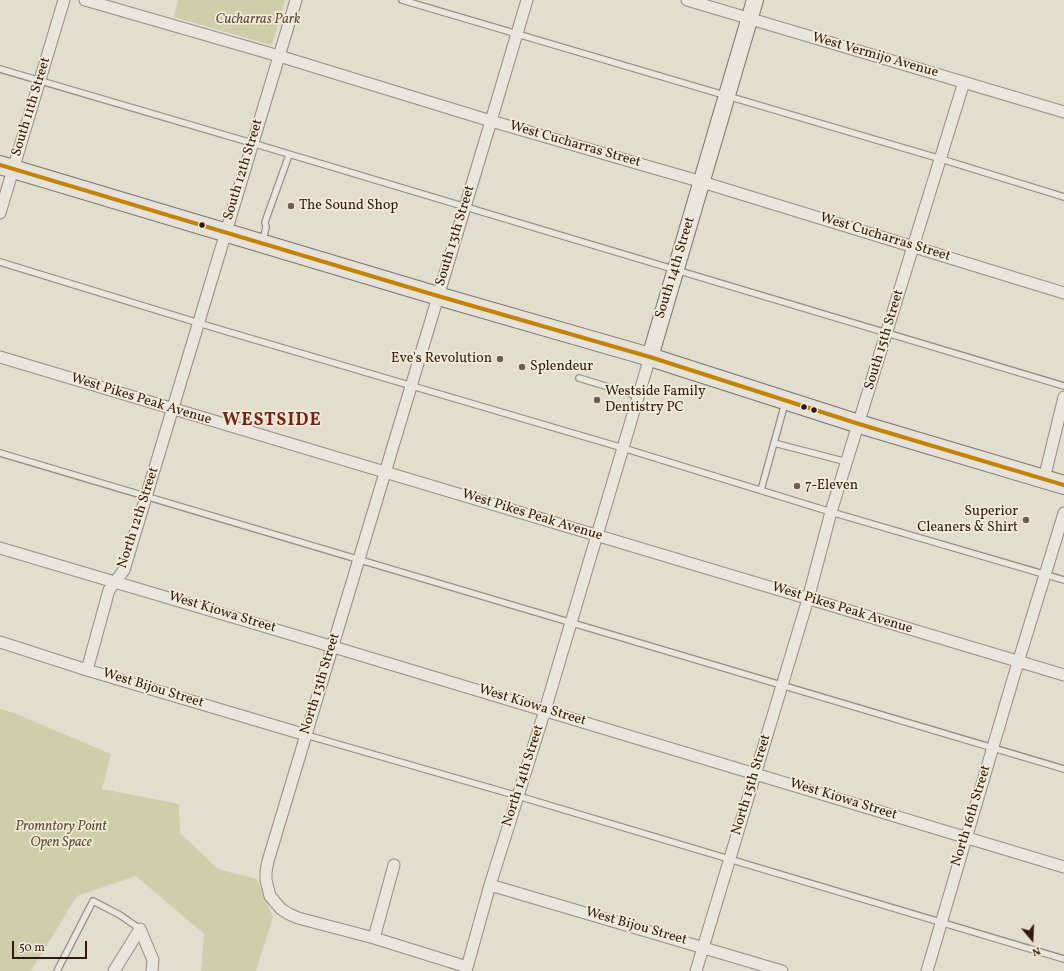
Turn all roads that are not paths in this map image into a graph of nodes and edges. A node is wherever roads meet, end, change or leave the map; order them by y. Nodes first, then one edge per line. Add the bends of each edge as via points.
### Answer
1 (64, 0) edge
2 (85, 0) edge
3 (296, 0) edge
4 (402, 0) edge
5 (526, 0) edge
6 (687, 0) edge
7 (755, 0) edge
8 (749, 19) junction
9 (517, 34) junction
10 (279, 56) junction
11 (0, 70) edge
12 (39, 81) junction
13 (964, 82) junction
14 (727, 96) junction
15 (1064, 112) edge
16 (492, 121) junction
17 (252, 144) junction
18 (289, 155) junction
19 (941, 159) junction
20 (7, 167) edge
21 (702, 182) junction
22 (1064, 197) edge
23 (465, 208) junction
24 (0, 214) edge
25 (225, 232) junction
26 (262, 244) junction
27 (914, 246) junction
28 (0, 262) edge
29 (675, 270) junction
30 (1064, 293) edge
31 (438, 296) junction
32 (199, 322) junction
33 (887, 333) junction
34 (0, 357) edge
35 (650, 357) junction
36 (579, 378) dead end
37 (411, 385) junction
38 (1064, 386) edge
39 (638, 396) junction
40 (1064, 397) edge
41 (786, 400) junction
42 (173, 409) junction
43 (859, 424) junction
44 (774, 443) junction
45 (623, 448) junction
46 (0, 453) edge
47 (847, 462) junction
48 (384, 473) junction
49 (1044, 479) junction
50 (1064, 485) edge
51 (761, 490) junction
52 (146, 497) junction
53 (831, 512) junction
54 (1064, 516) edge
55 (597, 536) junction
56 (0, 548) edge
57 (359, 559) junction
58 (1045, 574) junction
59 (1064, 580) edge
60 (116, 582) junction
61 (808, 599) junction
62 (571, 623) junction
63 (0, 642) edge
64 (333, 646) junction
65 (1018, 662) junction
66 (87, 670) junction
67 (1064, 675) edge
68 (782, 686) junction
69 (545, 710) junction
70 (306, 735) junction
71 (992, 748) junction
72 (1064, 770) edge
73 (756, 773) junction
74 (518, 796) junction
75 (966, 837) junction
76 (730, 859) junction
77 (394, 865) dead end
78 (1064, 867) edge
79 (490, 885) junction
80 (941, 922) junction
81 (140, 929) junction
82 (374, 938) junction
83 (703, 947) junction
84 (1064, 959) edge
85 (467, 969) edge
86 (57, 971) edge
87 (114, 971) edge
88 (152, 971) edge
89 (696, 971) edge
90 (782, 971) edge
91 (926, 971) edge

1 - 12 street, South 11th Street
2 - 10 street, West Cucharras Street
3 - 10 street, South 12th Street
4 - 9 lane
5 - 9 street, South 13th Street
6 - 8 street, West Vermijo Avenue
7 - 8 street, South 14th Street
8 - 13 street, West Vermijo Avenue
8 - 14 street, South 14th Street
9 - 14 lane
9 - 16 street, South 13th Street
10 - 16 street, West Cucharras Street
10 - 17 street, South 12th Street
11 - 12 lane
12 - 17 lane
12 - 20 street, South 11th Street
13 - 15 street, West Vermijo Avenue
13 - 19 street, South 15th Street
14 - 19 lane
14 - 21 street, South 14th Street
16 - 21 street, West Cucharras Street
16 - 23 street, South 13th Street
17 - 18 lane
17 - 25 street, South 12th Street
18 - 23 lane
18 - 26 lane via 265,222
19 - 22 lane
19 - 27 street, South 15th Street
20 - 24 street, South 11th Street
20 - 25 main road
21 - 27 street, West Cucharras Street
21 - 29 street, South 14th Street
23 - 29 lane
23 - 31 street, South 13th Street
25 - 26 main road
25 - 32 street, South 12th Street
26 - 31 main road
27 - 30 street, West Cucharras Street
27 - 33 street, South 15th Street
28 - 32 lane
29 - 33 lane
29 - 35 street, South 14th Street
31 - 35 main road
31 - 37 street, South 13th Street
32 - 37 lane
32 - 42 street, South 12th Street
33 - 38 lane
33 - 43 street, South 15th Street
34 - 42 street, West Pikes Peak Avenue
35 - 39 street, South 14th Street
35 - 41 main road
36 - 39 lane
37 - 45 lane
37 - 48 street, South 13th Street
39 - 45 street, South 14th Street
40 - 49 street
41 - 43 main road
41 - 44 lane
42 - 48 street, West Pikes Peak Avenue
42 - 52 street, North 12th Street
43 - 47 street, South 15th Street
43 - 49 main road
44 - 47 lane
44 - 51 lane
45 - 51 lane
45 - 55 street, South 14th Street
46 - 52 lane
47 - 53 street, South 15th Street
48 - 55 street, West Pikes Peak Avenue
48 - 57 street, North 13th Street
49 - 50 main road
51 - 53 lane
52 - 57 lane
52 - 60 street, North 12th Street via 124,570
53 - 58 lane
53 - 61 street, South 15th Street
54 - 58 street, North 16th Street
55 - 61 street, West Pikes Peak Avenue
55 - 62 street, North 14th Street
56 - 60 street, West Kiowa Street
57 - 62 lane
57 - 64 street, North 13th Street
58 - 59 lane
58 - 65 street, North 16th Street
60 - 64 street, West Kiowa Street
60 - 66 street, North 12th Street via 109,590
61 - 65 street, West Pikes Peak Avenue
61 - 68 street, North 15th Street
62 - 68 lane
62 - 69 street, North 14th Street
63 - 66 street, West Bijou Street
64 - 69 street, West Kiowa Street
64 - 70 street, North 13th Street
65 - 67 street, West Pikes Peak Avenue
65 - 71 street, North 16th Street
66 - 70 street, West Bijou Street
68 - 71 lane
68 - 73 street, North 15th Street
69 - 73 street, West Kiowa Street
69 - 74 street, North 14th Street
70 - 74 lane
70 - 82 street, North 13th Street via 268,861 266,880 270,896 281,909 298,918
71 - 72 lane
71 - 75 street, North 16th Street
73 - 75 street, West Kiowa Street
73 - 76 street, North 15th Street
74 - 76 lane
74 - 79 street, North 14th Street
75 - 78 street, West Kiowa Street
75 - 80 street, North 16th Street
76 - 80 lane
76 - 83 street, North 15th Street
77 - 82 street
79 - 83 street, West Bijou Street
79 - 85 street, North 14th Street
80 - 84 lane
80 - 91 street, North 16th Street
81 - 86 lane via 93,901
81 - 87 street
81 - 88 street via 153,960
82 - 85 street
83 - 89 street, North 15th Street
83 - 90 street, West Bijou Street

